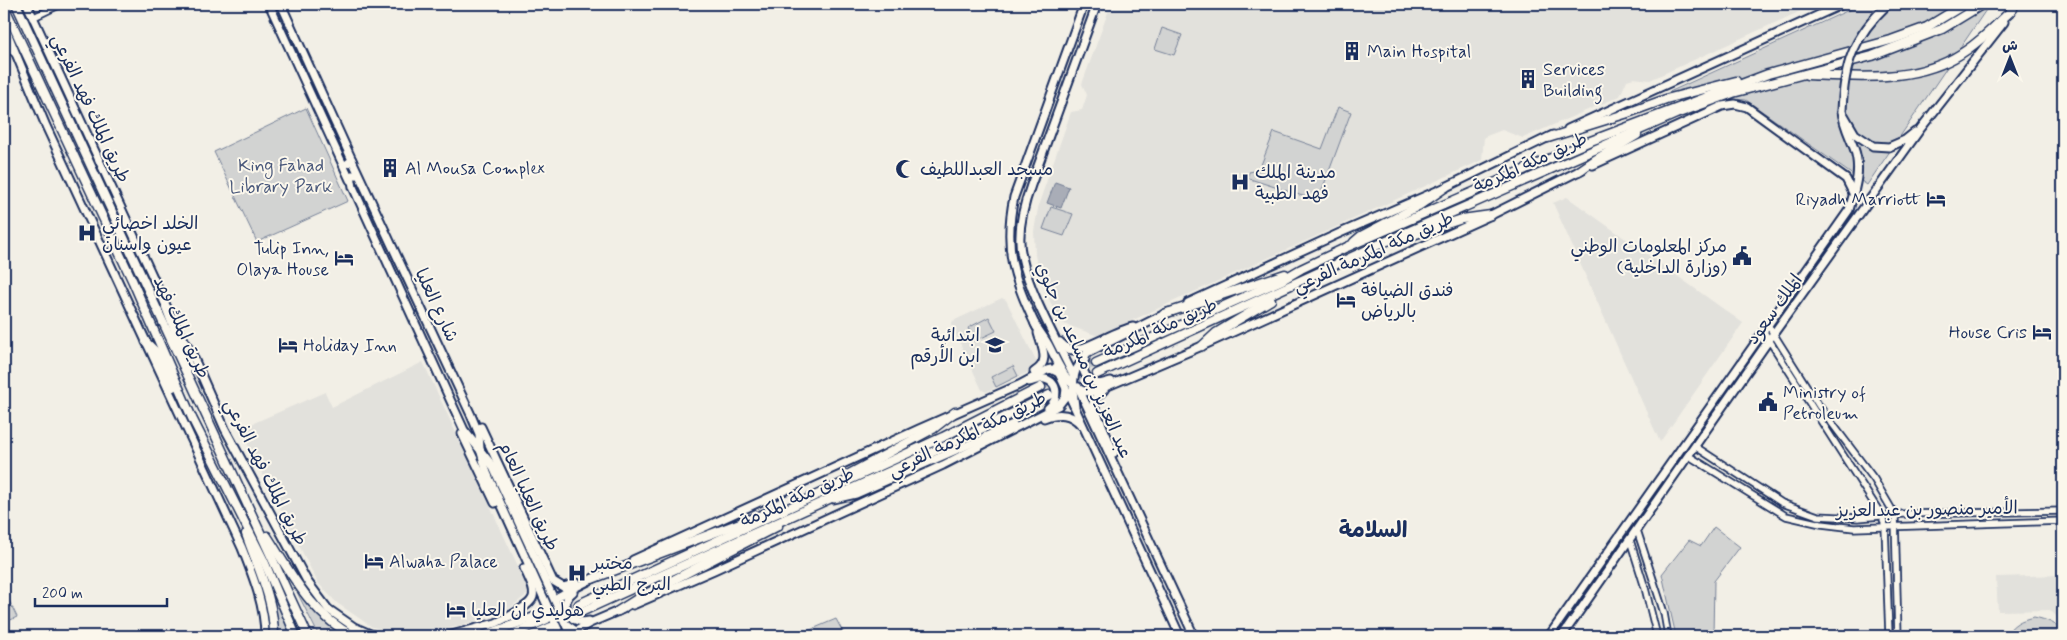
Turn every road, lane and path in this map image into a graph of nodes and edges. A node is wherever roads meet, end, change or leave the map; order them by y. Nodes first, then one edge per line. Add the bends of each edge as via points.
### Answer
1 (16, 4) edge
2 (27, 4) edge
3 (60, 4) edge
4 (269, 4) edge
5 (281, 4) edge
6 (1084, 4) edge
7 (1097, 4) edge
8 (1843, 4) edge
9 (1888, 4) edge
10 (1965, 4) edge
11 (1983, 4) edge
12 (4, 6) edge
13 (2015, 7) edge
14 (32, 18) junction
15 (4, 25) edge
16 (4, 44) edge
17 (16, 55) junction
18 (1806, 64) junction
19 (1797, 75) junction
20 (1842, 111) junction
21 (1676, 114) junction
22 (1922, 126) junction
23 (1548, 138) junction
24 (352, 160) junction
25 (343, 164) junction
26 (1579, 171) junction
27 (358, 175) junction
28 (353, 187) junction
29 (1446, 187) junction
30 (1854, 195) junction
31 (1491, 215) junction
32 (1378, 245) junction
33 (1348, 248) junction
34 (1301, 269) junction
35 (1283, 290) junction
36 (166, 307) junction
37 (1164, 314) junction
38 (1035, 324) junction
39 (1144, 325) junction
40 (1766, 329) junction
41 (1771, 337) junction
42 (1056, 338) junction
43 (146, 342) junction
44 (1202, 346) junction
45 (1096, 363) tunnel mouth
46 (1144, 370) junction
47 (1097, 374) tunnel mouth
48 (1070, 383) junction
49 (1019, 385) junction
50 (1041, 387) tunnel mouth
51 (458, 388) junction
52 (197, 395) junction
53 (1049, 395) tunnel mouth
54 (451, 398) junction
55 (1075, 407) joint
56 (955, 412) junction
57 (192, 418) junction
58 (1015, 428) junction
59 (1087, 432) junction
60 (1003, 434) junction
61 (972, 443) junction
62 (1696, 447) junction
63 (480, 449) junction
64 (1689, 456) junction
65 (1123, 484) junction
66 (243, 493) junction
67 (234, 499) junction
68 (806, 499) junction
69 (827, 501) junction
70 (2063, 511) edge
71 (1895, 515) junction
72 (1882, 516) junction
73 (790, 518) junction
74 (2063, 521) edge
75 (1885, 526) junction
76 (1895, 526) junction
77 (1637, 530) junction
78 (1630, 540) junction
79 (1644, 554) junction
80 (1635, 558) junction
81 (592, 579) junction
82 (630, 584) junction
83 (555, 600) junction
84 (618, 611) junction
85 (546, 613) junction
86 (510, 616) junction
87 (590, 623) junction
88 (566, 624) junction
89 (502, 630) junction
90 (554, 633) edge
91 (265, 636) edge
92 (274, 636) edge
93 (296, 636) edge
94 (308, 636) edge
95 (354, 636) edge
96 (375, 636) edge
97 (448, 636) edge
98 (483, 636) edge
99 (487, 636) edge
100 (509, 636) edge
101 (531, 636) edge
102 (571, 636) edge
103 (580, 636) edge
104 (1180, 636) edge
105 (1194, 636) edge
106 (1549, 636) edge
107 (1562, 636) edge
108 (1657, 636) edge
109 (1668, 636) edge
110 (1889, 636) edge
111 (1898, 636) edge

1 - 52 highway, طريق الملك فهد
2 - 14 main road, طريق الملك فهد الفرعي
3 - 14 street
4 - 25 main road, شارع العليا
5 - 24 main road, شارع العليا
6 - 38 main road, عبد العزيز بن مساعد بن جلوي via 1010,215 1011,261 1018,288
7 - 42 main road, عبد العزيز بن مساعد بن جلوي via 1022,214 1021,256 1036,298
8 - 23 main road, طريق مكة المكرمة الفرعي
9 - 20 main road, bridge via 1856,41 1844,77
10 - 18 highway, طريق مكة المكرمة via 1927,27
11 - 19 highway, طريق مكة المكرمة via 1942,29 1880,53
12 - 57 highway, طريق الملك فهد via 136,289
13 - 19 highway via 1962,53 1930,68 1885,75
13 - 22 main road, الملك سعود
14 - 36 main road, طريق الملك فهد الفرعي
15 - 17 main road
16 - 17 street
17 - 43 main road
18 - 23 highway via 1666,98
18 - 33 highway, طريق مكة المكرمة via 1768,74 1588,142
19 - 21 highway, طريق مكة المكرمة via 1733,93
20 - 22 main road via 1855,134 1873,146 1888,147 1905,140
20 - 30 main road, الملك سعود via 1857,163
21 - 26 highway
21 - 32 highway, طريق مكة المكرمة
22 - 41 main road, الملك سعود
23 - 29 main road, طريق مكة المكرمة الفرعي
24 - 25 main road
24 - 27 main road, شارع العليا
25 - 28 main road, شارع العليا
26 - 30 main road, طريق مكة المكرمة الفرعي via 1722,106 1735,104 1747,107 1846,179
26 - 31 main road, طريق مكة المكرمة الفرعي
27 - 28 main road via 351,175
27 - 51 main road, شارع العليا
28 - 54 main road, شارع العليا
29 - 33 highway via 1420,205 1361,236
29 - 37 main road, طريق مكة المكرمة الفرعي
30 - 40 main road, الملك سعود via 1849,210
31 - 32 highway via 1462,219
31 - 44 main road, طريق مكة المكرمة الفرعي
32 - 35 highway, طريق مكة المكرمة
33 - 34 highway, طريق مكة المكرمة
34 - 37 highway
34 - 45 highway, طريق مكة المكرمة
35 - 44 highway via 1216,332
35 - 47 highway, طريق مكة المكرمة
36 - 52 highway
36 - 96 main road, طريق الملك فهد الفرعي via 192,354 225,429 307,581 328,609 354,627
37 - 39 main road, طريق مكة المكرمة الفرعي
38 - 48 main road, طريق مكة المكرمة الفرعي
38 - 49 main road via 1044,360 1040,368
39 - 42 main road via 1123,328 1077,350 1066,348
39 - 46 main road via 1088,356 1083,362 1086,377 1100,384
39 - 48 main road, طريق مكة المكرمة الفرعي via 1087,353
40 - 41 street
40 - 106 main road, الملك سعود
41 - 62 main road, الملك سعود
41 - 71 street via 1874,479
41 - 72 street
42 - 48 main road, عبد العزيز بن مساعد بن جلوي
43 - 57 highway via 156,352 183,407
43 - 91 main road via 242,548 255,581
44 - 46 main road, طريق مكة المكرمة الفرعي
46 - 48 main road, طريق مكة المكرمة الفرعي via 1091,392
46 - 65 main road via 1106,389 1094,399 1094,409 1122,471
48 - 49 main road, طريق مكة المكرمة الفرعي via 1052,369
48 - 55 main road, طريق مكة المكرمة الفرعي
48 - 58 main road, طريق مكة المكرمة الفرعي via 1058,406
48 - 65 main road, عبد العزيز بن مساعد بن جلوي via 1091,414
49 - 56 main road, طريق مكة المكرمة الفرعي
49 - 61 main road via 1049,380 1056,389 1057,397 1049,407
50 - 68 highway, طريق مكة المكرمة via 943,437
51 - 63 main road, شارع العليا via 479,434
51 - 81 main road, طريق العليا العام via 472,407 553,581 563,587
52 - 66 highway, طريق الملك فهد
53 - 69 highway, طريق مكة المكرمة via 961,440
54 - 63 main road, شارع العليا via 464,430
54 - 86 main road via 461,432 533,588 530,604
55 - 59 main road, عبد العزيز بن مساعد بن جلوي
56 - 68 highway via 933,429
56 - 81 main road, طريق مكة المكرمة الفرعي
57 - 67 highway, طريق الملك فهد
58 - 59 main road via 1061,414 1076,419
58 - 60 main road, طريق مكة المكرمة الفرعي
59 - 104 main road, عبد العزيز بن مساعد بن جلوي
60 - 61 main road
60 - 84 main road, طريق مكة المكرمة الفرعي via 943,465
61 - 69 main road via 856,494
62 - 64 main road, الملك سعود
62 - 72 street, الأمير منصور بن عبدالعزيز via 1782,503 1818,516
63 - 83 main road, شارع العليا via 492,465
63 - 85 main road, شارع العليا
64 - 75 street, الأمير منصور بن عبدالعزيز via 1786,516 1854,528
64 - 77 main road, الملك سعود
65 - 105 main road, عبد العزيز بن مساعد بن جلوي
66 - 94 highway, طريق الملك فهد
66 - 95 highway via 261,528 312,604
67 - 92 highway via 272,605
67 - 93 highway, طريق الملك فهد
68 - 81 highway
68 - 82 highway, طريق مكة المكرمة
69 - 73 highway, طريق مكة المكرمة
70 - 71 street, الأمير منصور بن عبدالعزيز
71 - 72 street, الأمير منصور بن عبدالعزيز
71 - 76 street
72 - 75 street
73 - 82 highway, طريق مكة المكرمة
73 - 84 highway
74 - 76 street, الأمير منصور بن عبدالعزيز
75 - 76 street, الأمير منصور بن عبدالعزيز
75 - 110 street
76 - 111 street
77 - 78 main road, الملك سعود
77 - 79 street
78 - 80 street
78 - 107 main road, الملك سعود
79 - 80 street via 1639,552
79 - 109 street via 1664,613
80 - 108 street
81 - 83 main road, طريق مكة المكرمة الفرعي
81 - 84 main road via 568,595 566,605 573,620 580,623
82 - 82 highway, طريق مكة المكرمة via 581,607
83 - 88 main road, شارع العليا
84 - 87 main road, طريق مكة المكرمة الفرعي
85 - 86 main road via 539,603
85 - 89 highway
85 - 90 main road, شارع العليا
85 - 100 highway
86 - 97 main road
87 - 88 main road, طريق مكة المكرمة الفرعي via 576,631
87 - 103 main road
88 - 102 main road, شارع العليا
89 - 98 highway
89 - 99 highway
90 - 101 highway

